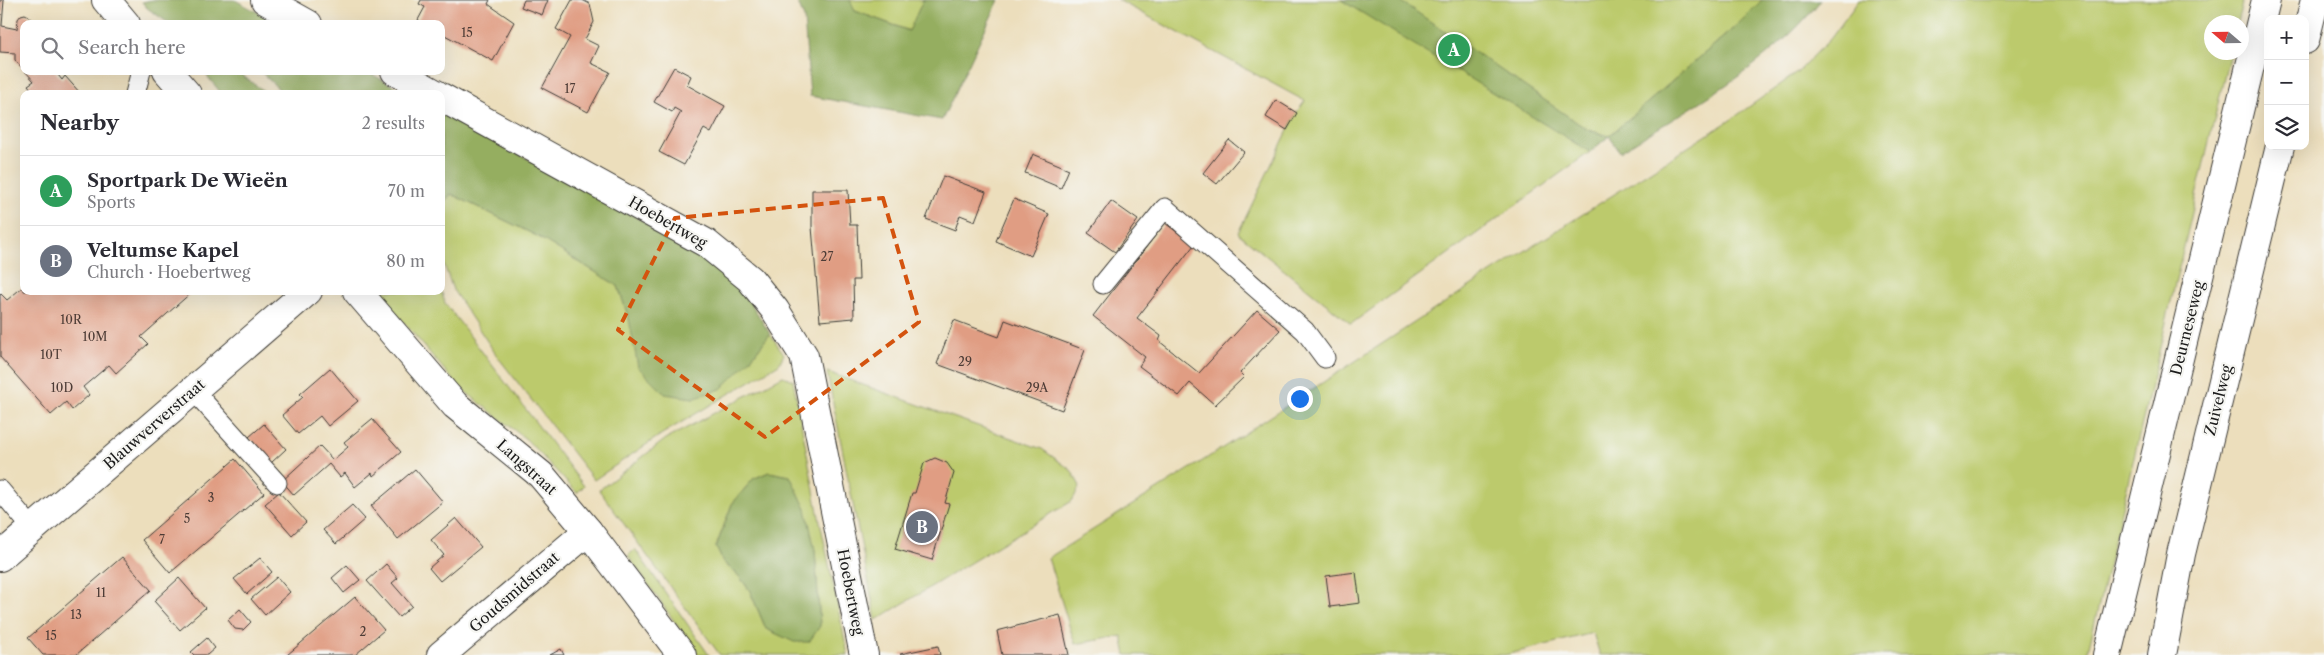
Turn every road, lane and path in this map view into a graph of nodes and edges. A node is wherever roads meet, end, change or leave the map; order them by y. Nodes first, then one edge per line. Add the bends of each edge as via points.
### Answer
1 (106, 0) edge
2 (265, 0) edge
3 (2266, 0) edge
4 (2315, 0) edge
5 (123, 20) edge
6 (301, 20) edge
7 (2309, 24) edge
8 (140, 75) edge
9 (170, 75) edge
10 (402, 75) edge
11 (136, 90) edge
12 (184, 90) edge
13 (429, 90) edge
14 (445, 99) edge
15 (2279, 150) edge
16 (1103, 284) dead end
17 (303, 295) edge
18 (360, 295) edge
19 (1325, 358) dead end
20 (193, 390) junction
21 (277, 483) dead end
22 (0, 490) edge
23 (33, 529) junction
24 (588, 531) junction
25 (0, 557) edge
26 (441, 655) edge
27 (682, 655) edge
28 (864, 655) edge
29 (2107, 655) edge
30 (2162, 655) edge

1 - 5 street
2 - 6 street
3 - 29 street, Deurneseweg
4 - 7 street
8 - 11 lane
9 - 12 street
10 - 13 street
14 - 28 street, Hoebertweg via 706,243 750,279 775,310 804,356
15 - 30 street, Zuivelweg via 2181,554
16 - 19 lane via 1165,208 1305,331
17 - 20 street, Blauwververstraat
18 - 24 street, Langstraat via 455,405 541,475
20 - 21 lane
20 - 23 street, Blauwververstraat
22 - 23 lane
23 - 25 street, Blauwververstraat
24 - 26 street, Goudsmidstraat
24 - 27 street, Langstraat

